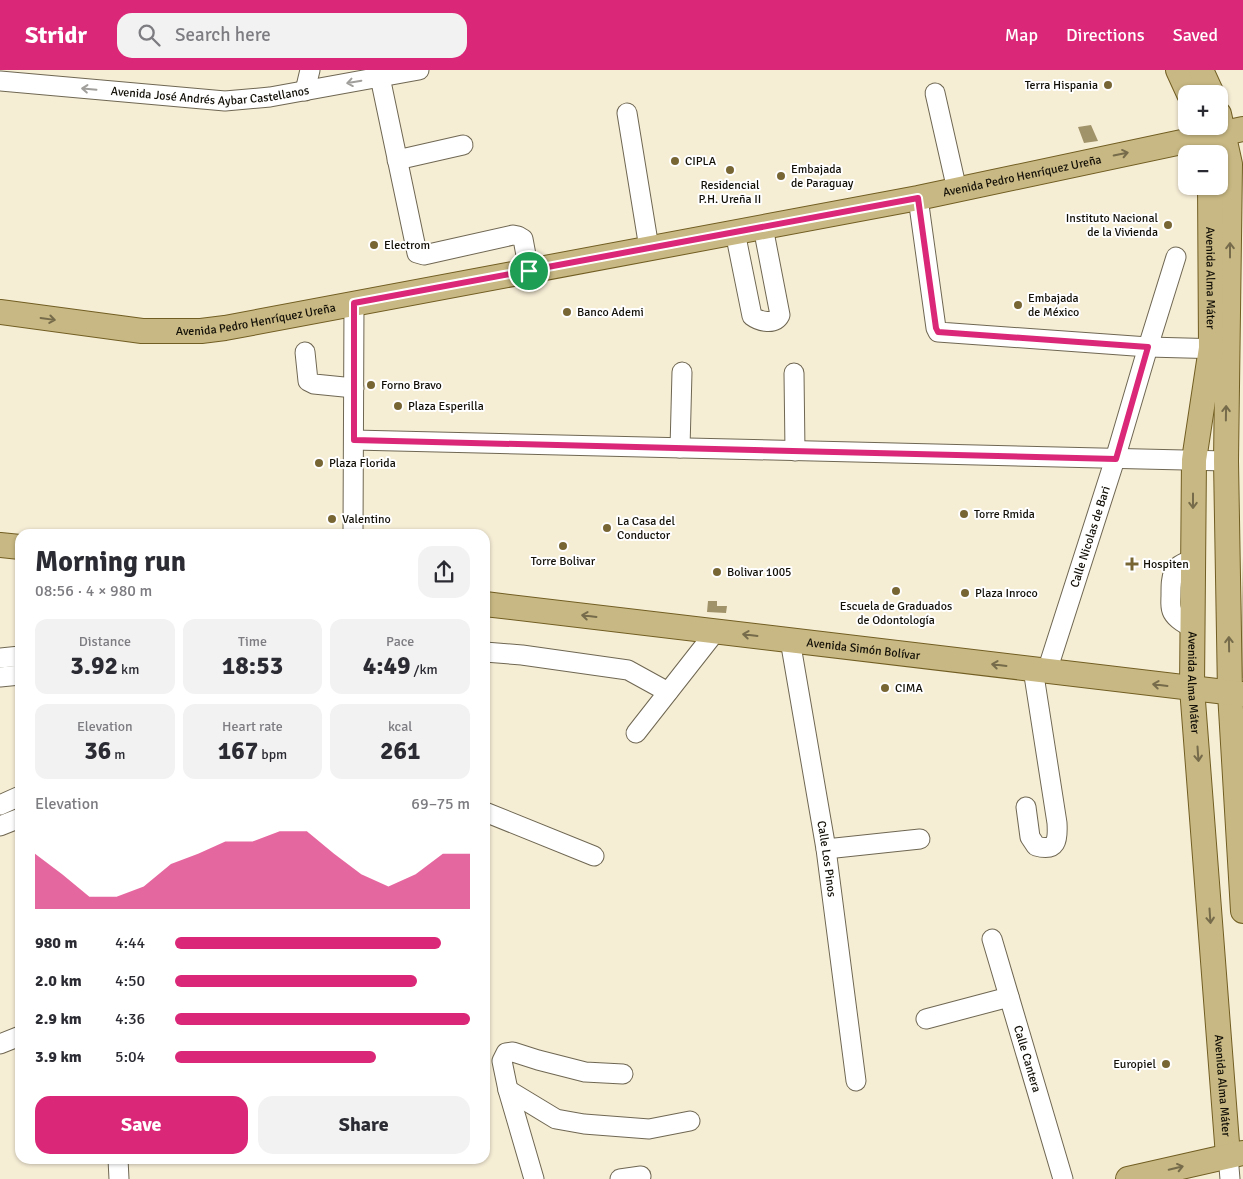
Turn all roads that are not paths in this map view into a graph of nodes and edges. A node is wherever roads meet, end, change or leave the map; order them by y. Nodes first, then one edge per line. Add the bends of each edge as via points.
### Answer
1 (310, 70) edge
2 (419, 70) edge
3 (1178, 70) edge
4 (1201, 70) edge
5 (380, 77) junction
6 (52, 78) edge
7 (0, 81) edge
8 (1185, 85) edge
9 (1208, 85) edge
10 (305, 91) junction
11 (935, 93) dead end
12 (627, 113) dead end
13 (1203, 135) edge
14 (1217, 135) edge
15 (463, 145) dead end
16 (396, 160) junction
17 (957, 190) junction
18 (1210, 195) edge
19 (918, 198) junction
20 (763, 227) junction
21 (734, 232) junction
22 (649, 248) junction
23 (1176, 257) dead end
24 (529, 271) junction
25 (354, 303) junction
26 (0, 312) edge
27 (1148, 347) junction
28 (1219, 349) junction
29 (305, 352) dead end
30 (682, 372) dead end
31 (794, 373) dead end
32 (354, 388) junction
33 (354, 440) junction
34 (680, 448) junction
35 (794, 451) junction
36 (1116, 459) junction
37 (1194, 460) junction
38 (1226, 461) junction
39 (353, 529) edge
40 (0, 545) edge
41 (15, 546) edge
42 (490, 605) edge
43 (716, 631) junction
44 (790, 640) junction
45 (490, 652) edge
46 (15, 656) edge
47 (0, 658) edge
48 (1040, 670) junction
49 (15, 676) edge
50 (0, 677) edge
51 (1192, 688) junction
52 (668, 692) junction
53 (1236, 694) edge
54 (636, 733) dead end
55 (15, 798) edge
56 (0, 805) edge
57 (1026, 807) dead end
58 (490, 814) edge
59 (15, 820) edge
60 (0, 826) edge
61 (920, 839) dead end
62 (826, 848) junction
63 (594, 856) dead end
64 (1243, 911) edge
65 (992, 939) dead end
66 (1009, 996) junction
67 (926, 1019) dead end
68 (15, 1038) edge
69 (0, 1044) edge
70 (623, 1074) dead end
71 (856, 1080) dead end
72 (508, 1090) junction
73 (690, 1121) dead end
74 (1234, 1163) edge
75 (118, 1164) edge
76 (641, 1176) dead end
77 (119, 1179) edge
78 (534, 1179) edge
79 (620, 1179) edge
80 (1063, 1179) edge
81 (1128, 1179) edge

1 - 10 street
2 - 5 street, Avenida José Andrés Aybar Castellanos
3 - 8 main road
4 - 9 main road
5 -> 10 street, Avenida José Andrés Aybar Castellanos
5 - 16 street
6 - 7 street, Avenida José Andrés Aybar Castellanos
10 -> 6 street, Avenida José Andrés Aybar Castellanos via 225,101
11 - 17 street
12 - 22 street
17 -> 13 main road, Avenida Pedro Henríquez Ureña
28 -> 14 main road, Avenida Alma Máter via 1230,164
15 - 16 street
16 - 24 street via 417,253 424,255 513,235 523,239
17 - 19 main road, Avenida Pedro Henríquez Ureña
18 - 28 main road, Avenida Alma Máter
19 - 20 main road, Avenida Pedro Henríquez Ureña
19 - 27 street via 938,332
20 - 21 main road, Avenida Pedro Henríquez Ureña
20 - 21 street via 780,315 774,322 758,321 752,316
21 - 22 main road, Avenida Pedro Henríquez Ureña
22 - 24 main road, Avenida Pedro Henríquez Ureña
23 - 27 street, Calle Nicolas de Bari
24 - 25 main road, Avenida Pedro Henríquez Ureña
26 -> 25 main road, Avenida Pedro Henríquez Ureña via 142,331 194,331
25 - 32 street
27 - 28 street
27 - 36 street, Calle Nicolas de Bari
28 - 37 main road, Avenida Alma Máter
38 -> 28 main road, Avenida Alma Máter
29 - 32 street via 308,381
30 - 34 street
31 - 35 street
32 - 33 street
33 - 34 street
33 - 39 street
34 - 35 street
35 - 36 street
36 - 37 street
36 - 48 street, Calle Nicolas de Bari
37 - 38 street
37 -> 51 main road, Avenida Alma Máter
53 -> 38 main road, Avenida Alma Máter
40 - 41 main road
43 -> 42 main road, Avenida Simón Bolívar
44 -> 43 main road, Avenida Simón Bolívar
43 - 52 street
48 -> 44 main road, Avenida Simón Bolívar
44 - 62 street, Calle Los Pinos
45 - 52 street via 628,670
46 - 47 street
51 -> 48 main road, Avenida Simón Bolívar
48 - 57 street, Calle Nicolas de Bari via 1058,834 1053,847 1036,846 1030,837
49 - 50 street
51 - 53 main road, Avenida Simón Bolívar
51 -> 74 main road, Avenida Alma Máter
52 - 54 street
53 - 64 main road, Avenida Alma Máter
55 - 56 street
58 - 63 street
59 - 60 street
61 - 62 street
62 - 71 street, Calle Los Pinos
65 - 66 street, Calle Cantera
66 - 67 street
66 - 80 street, Calle Cantera
68 - 69 street
70 - 72 street via 585,1072 512,1052 506,1053 502,1061
72 - 73 street via 556,1118 584,1124 649,1130
72 - 78 street
81 -> 74 main road
75 - 77 street
76 - 79 street

